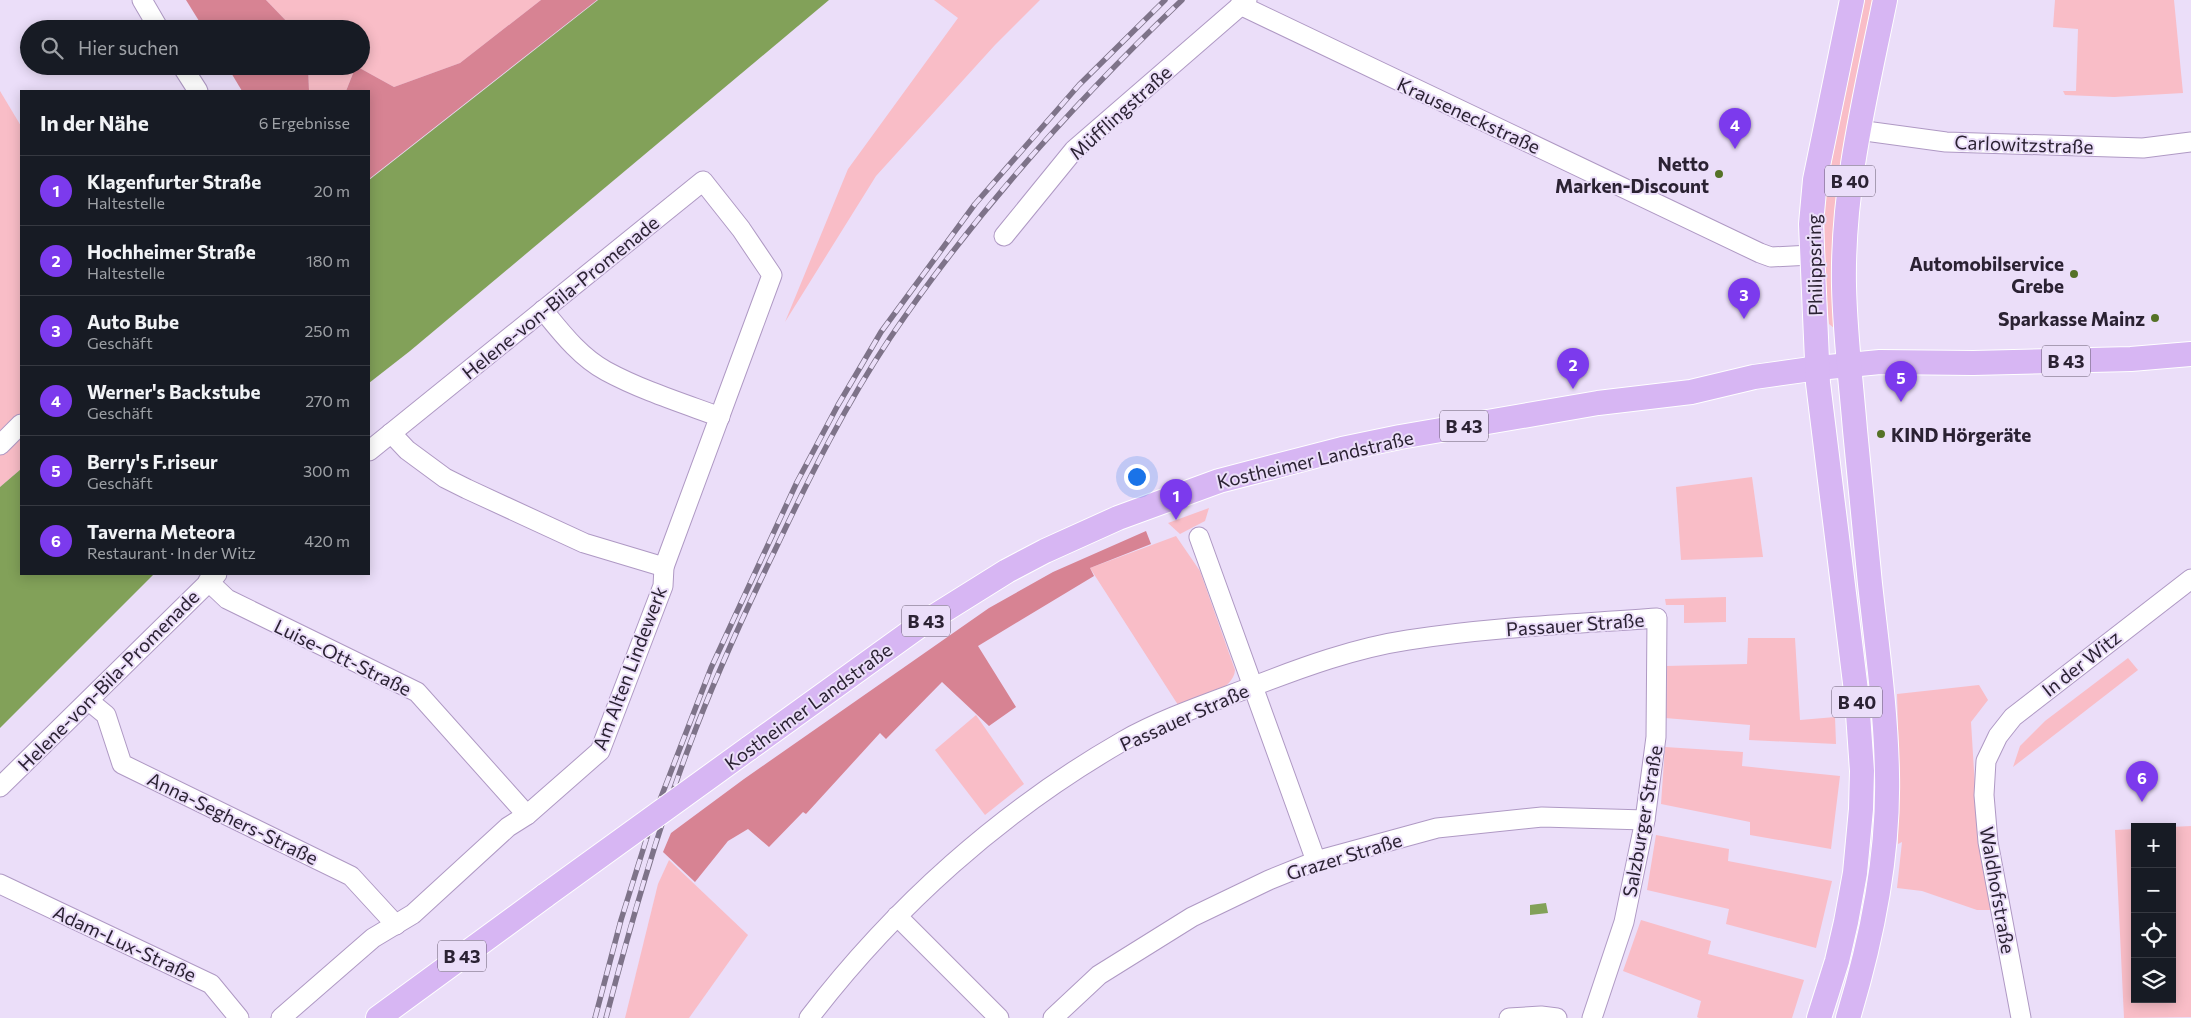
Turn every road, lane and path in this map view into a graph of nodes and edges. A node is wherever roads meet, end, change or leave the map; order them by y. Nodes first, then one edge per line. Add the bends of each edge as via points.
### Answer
1 (142, 0) edge
2 (1852, 0) edge
3 (1885, 0) edge
4 (1244, 3) edge
5 (154, 20) edge
6 (188, 75) edge
7 (197, 90) edge
8 (1858, 130) junction
9 (2191, 142) edge
10 (1815, 180) junction
11 (1850, 185) junction
12 (741, 229) joint
13 (1004, 236) dead end
14 (1811, 255) junction
15 (543, 310) junction
16 (2191, 354) edge
17 (1848, 372) junction
18 (1818, 375) junction
19 (720, 417) junction
20 (20, 425) edge
21 (391, 433) junction
22 (0, 446) edge
23 (370, 450) edge
24 (1198, 537) dead end
25 (664, 567) junction
26 (213, 577) edge
27 (2191, 579) edge
28 (1657, 618) joint
29 (1251, 687) junction
30 (89, 701) junction
31 (1986, 761) joint
32 (0, 787) edge
33 (527, 815) junction
34 (1646, 820) junction
35 (1316, 861) junction
36 (0, 884) edge
37 (897, 916) junction
38 (396, 925) junction
39 (1837, 961) junction
40 (1864, 968) junction
41 (239, 1018) edge
42 (281, 1018) edge
43 (378, 1018) edge
44 (809, 1018) edge
45 (999, 1018) edge
46 (1053, 1018) edge
47 (1509, 1018) edge
48 (1557, 1018) edge
49 (1592, 1018) edge
50 (1819, 1018) edge
51 (1848, 1018) edge
52 (2021, 1018) edge

1 - 5 street
2 - 10 main road, Philippsring / B 40
3 - 8 main road, Philippsring / B 40
4 - 13 street, Müfflingstraße via 1074,150
4 - 14 street, Krauseneckstraße via 1447,106 1760,253 1771,257
6 - 7 street
8 - 9 street, Carlowitzstraße via 1955,142 2143,148
8 - 11 main road, Philippsring / B 40
10 - 11 main road via 1825,187 1838,189
10 - 14 main road, Philippsring / B 40 via 1810,224
11 - 17 main road, Philippsring / B 40 via 1844,252
12 - 15 street, Helene-von-Bila-Promenade via 703,181
12 - 19 street, Am Alten Lindewerk via 772,275
14 - 18 main road, Philippsring / B 40
15 - 19 street via 566,339 604,370
15 - 21 street, Helene-von-Bila-Promenade
16 - 17 main road, B 43 via 1942,364 1890,362
17 - 18 main road, B 43
17 - 40 main road, B 40 via 1883,698 1887,774 1884,849
18 - 39 main road, B 40 via 1857,699 1862,771 1855,873
18 - 43 main road, Kostheimer Landstraße / B 43, bridge via 1753,390 1691,392 1598,403 1382,441 1219,481 1143,508 1045,551 963,597 920,626
19 - 25 street, Am Alten Lindewerk
20 - 22 street
21 - 23 street, Helene-von-Bila-Promenade
21 - 25 street via 407,450 445,478 467,489 584,544
24 - 29 street
25 - 33 street, Am Alten Lindewerk via 663,586 600,751
26 - 30 street, Helene-von-Bila-Promenade
26 - 33 street, Luise-Ott-Straße via 227,599 417,692
27 - 31 street, In der Witz via 2013,717 1998,736
28 - 29 street, Passauer Straße via 1520,627 1407,640 1310,664
28 - 34 street, Salzburger Straße via 1656,737
29 - 35 street
29 - 37 street, Passauer Straße via 1125,740 1038,795 957,859
30 - 32 street, Helene-von-Bila-Promenade
30 - 38 street, Anna-Seghers-Straße via 106,715 122,764 351,876
31 - 52 street, Waldhofstraße via 1984,795 1988,842
33 - 38 street, Am Alten Lindewerk via 508,827 413,914
34 - 35 street, Grazer Straße via 1542,817 1437,828
34 - 49 street, Salzburger Straße via 1624,922
35 - 46 street, Grazer Straße via 1192,917 1099,975
36 - 41 street, Adam-Lux-Straße via 210,984
37 - 44 street, Passauer Straße via 833,986
37 - 45 street
38 - 42 street, Am Alten Lindewerk via 374,938
39 - 40 street
39 - 50 main road, B 40
40 - 51 main road, B 40
47 - 48 street

